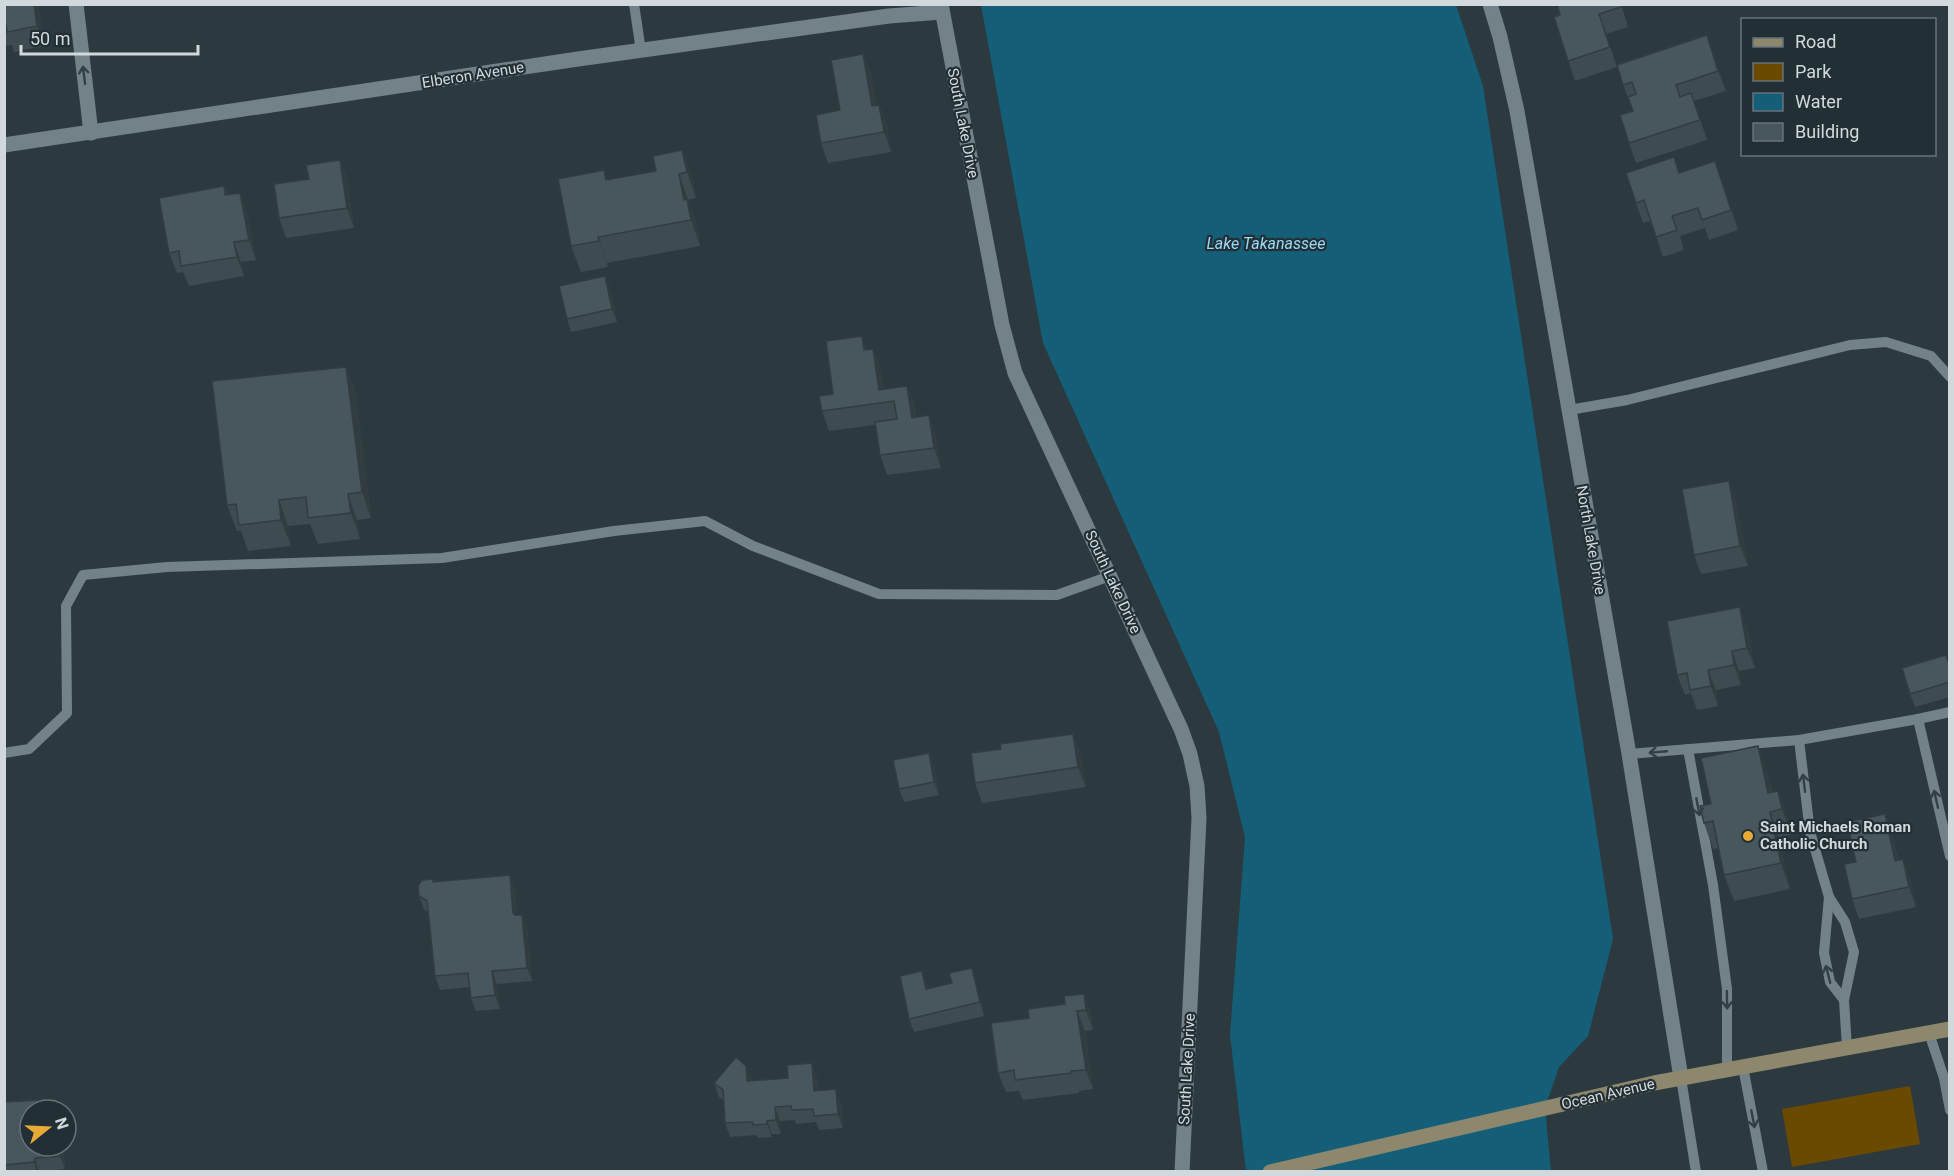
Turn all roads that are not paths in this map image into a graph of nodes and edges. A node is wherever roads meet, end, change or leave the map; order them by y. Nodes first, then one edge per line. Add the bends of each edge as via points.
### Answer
1 (76, 4) edge
2 (634, 4) edge
3 (1490, 4) edge
4 (941, 8) edge
5 (641, 51) junction
6 (91, 133) junction
7 (4, 145) edge
8 (1950, 377) edge
9 (1569, 410) junction
10 (1110, 576) junction
11 (1950, 712) edge
12 (1918, 719) junction
13 (1799, 740) junction
14 (1688, 749) junction
15 (4, 753) edge
16 (1629, 754) junction
17 (1950, 856) edge
18 (1829, 897) junction
19 (1844, 1000) junction
20 (1950, 1029) edge
21 (1929, 1033) junction
22 (1846, 1048) junction
23 (1735, 1069) junction
24 (1681, 1078) junction
25 (1950, 1110) edge
26 (1182, 1172) edge
27 (1270, 1172) edge
28 (1696, 1172) edge
29 (1763, 1172) edge

6 -> 1 street
2 - 5 lane
3 - 9 street, North Lake Drive via 1517,111
4 - 5 street, Elberon Avenue
4 - 10 street, South Lake Drive via 1002,325 1015,373
5 - 6 street, Elberon Avenue
6 - 7 street, Elberon Avenue
8 - 9 lane via 1931,356 1886,342 1850,345 1627,400
9 - 16 street, North Lake Drive
10 - 15 lane via 1057,595 879,594 753,546 705,521 442,558 167,567 83,575 66,606 67,713 29,749
10 - 26 street, South Lake Drive via 1181,729 1197,786 1199,852
11 - 12 lane
12 - 13 lane
17 -> 12 lane
13 - 14 lane
18 -> 13 lane via 1810,832
14 -> 16 lane
14 -> 23 lane via 1713,885
16 - 24 street, North Lake Drive
19 -> 18 lane via 1830,982 1824,953
18 - 19 lane via 1845,922 1854,952
19 - 22 lane
20 - 21 street, Ocean Avenue
21 - 22 street, Ocean Avenue
21 - 25 lane
22 - 23 street, Ocean Avenue
23 - 24 street, Ocean Avenue
23 -> 29 lane
24 - 27 street, Ocean Avenue
24 - 28 lane

